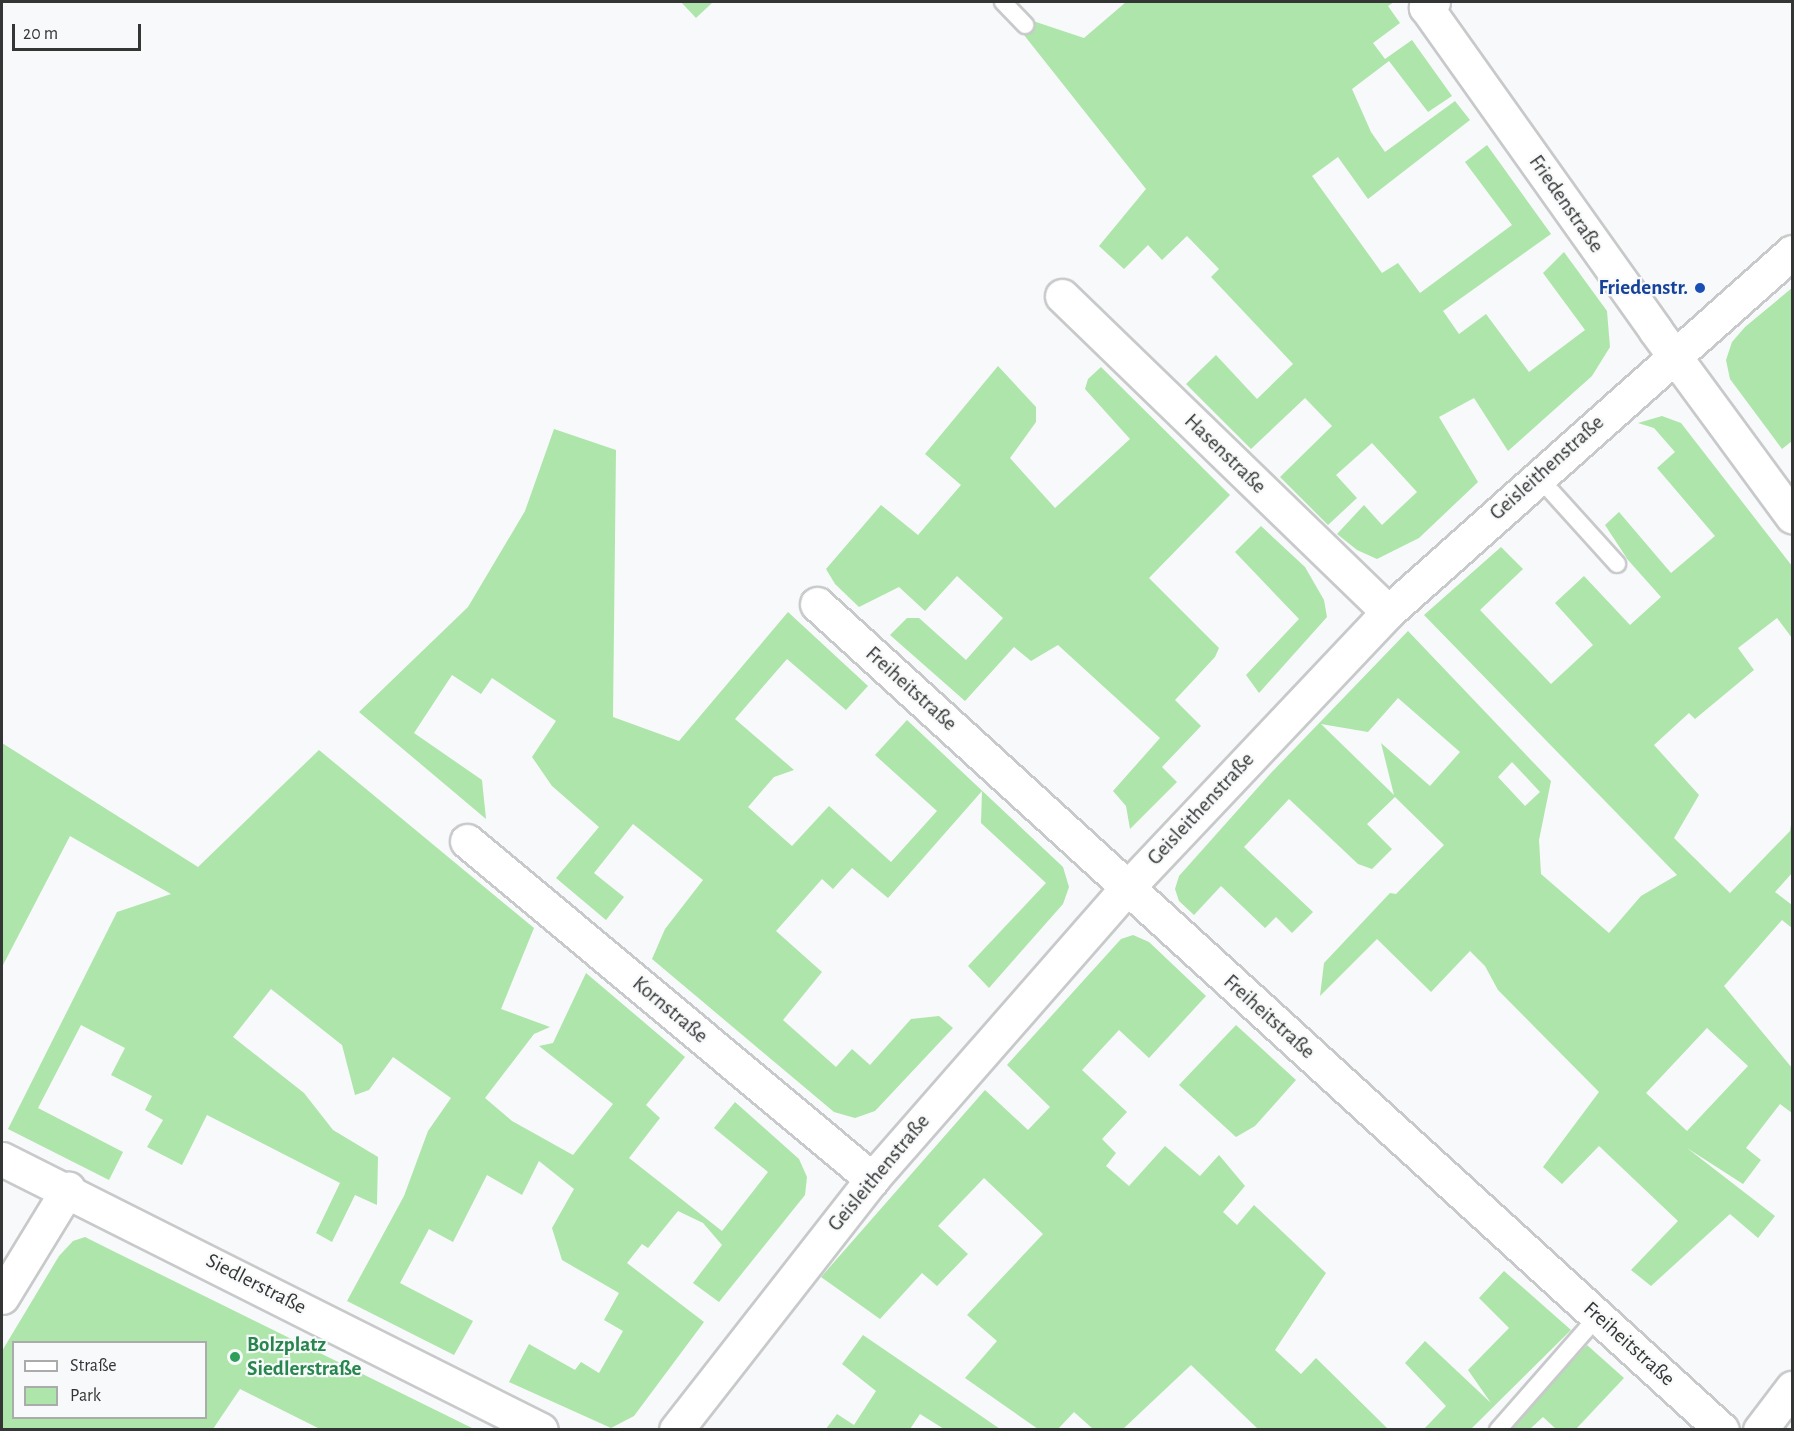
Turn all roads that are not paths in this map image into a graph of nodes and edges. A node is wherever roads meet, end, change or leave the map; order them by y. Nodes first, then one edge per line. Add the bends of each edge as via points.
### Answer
1 (1003, 2) edge
2 (1430, 4) edge
3 (1025, 25) dead end
4 (1792, 252) edge
5 (1062, 296) dead end
6 (1673, 355) junction
7 (1552, 492) dead end
8 (1792, 516) edge
9 (1617, 564) dead end
10 (817, 604) dead end
11 (1388, 612) junction
12 (467, 841) dead end
13 (1128, 887) junction
14 (2, 1159) edge
15 (872, 1179) junction
16 (68, 1189) junction
17 (2, 1297) edge
18 (1598, 1316) junction
19 (1792, 1388) edge
20 (541, 1430) edge
21 (676, 1430) edge
22 (1498, 1430) edge
23 (1722, 1430) edge
24 (1760, 1430) edge

1 - 3 lane
2 - 6 street, Friedenstraße
4 - 6 street, Geisleithenstraße
5 - 11 street, Hasenstraße
6 - 8 street, Friedenstraße
6 - 11 street, Geisleithenstraße
7 - 9 lane
10 - 13 street, Freiheitstraße
11 - 13 street, Geisleithenstraße
12 - 15 street, Kornstraße
13 - 15 street, Geisleithenstraße
13 - 18 street, Freiheitstraße
14 - 16 street, Siedlerstraße
15 - 21 street, Geisleithenstraße
16 - 17 street
16 - 20 street, Siedlerstraße
18 - 22 lane
18 - 23 street, Freiheitstraße
19 - 24 street

